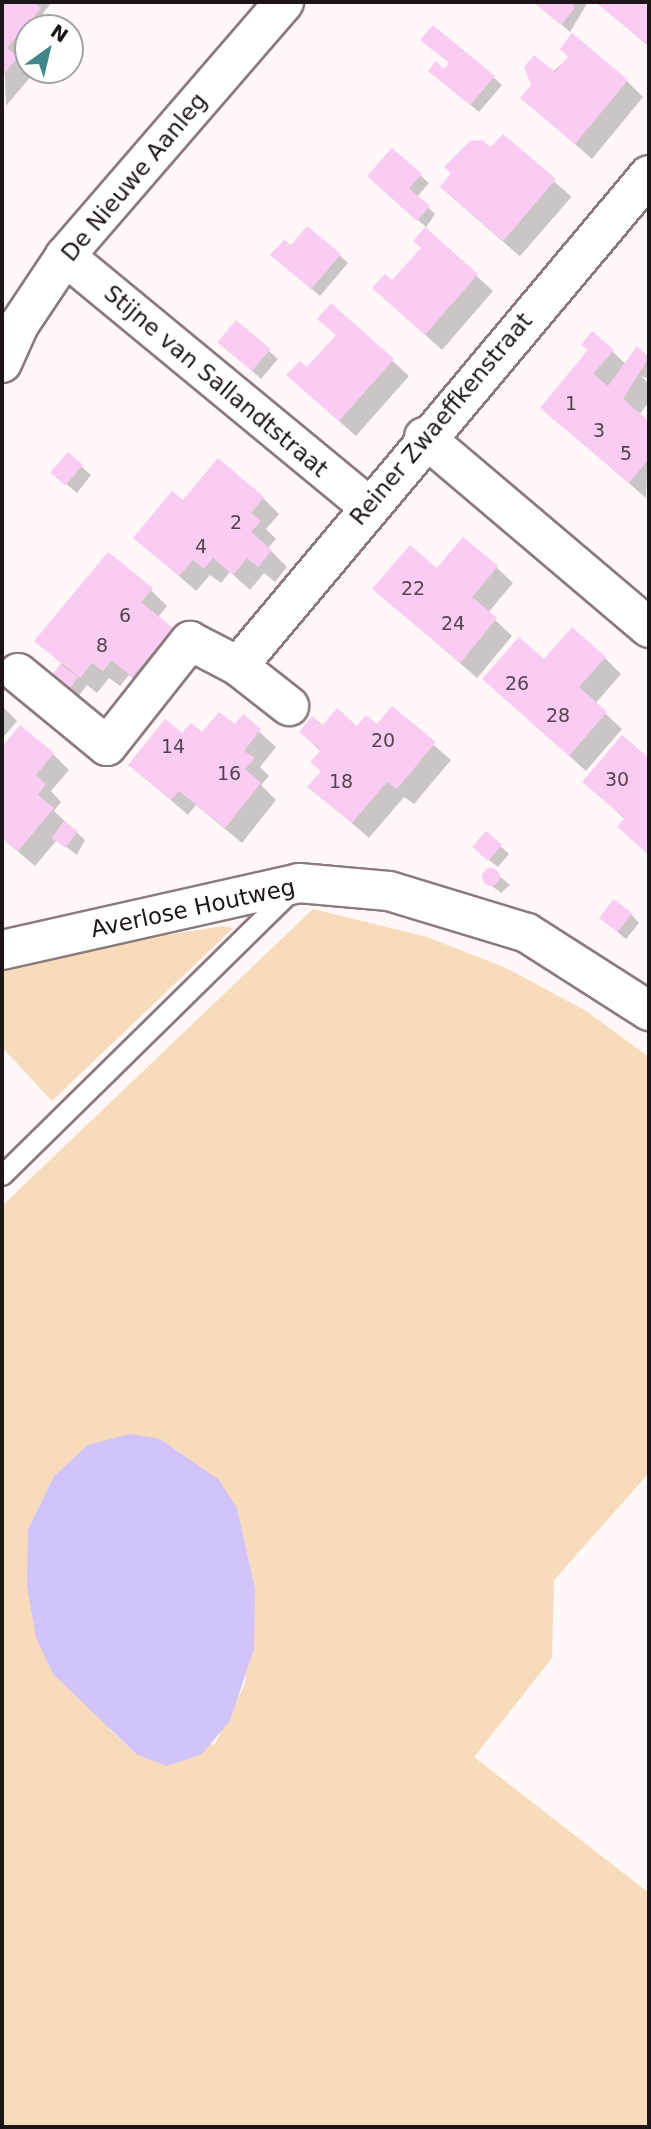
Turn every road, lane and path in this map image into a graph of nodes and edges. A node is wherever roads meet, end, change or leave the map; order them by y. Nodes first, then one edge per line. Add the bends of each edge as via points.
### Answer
1 (284, 2) edge
2 (649, 176) edge
3 (65, 256) junction
4 (2, 363) edge
5 (424, 437) junction
6 (367, 505) junction
7 (649, 628) edge
8 (238, 666) junction
9 (18, 673) dead end
10 (289, 706) dead end
11 (299, 883) junction
12 (2, 950) edge
13 (649, 1011) edge
14 (2, 1175) edge

1 - 3 street, De Nieuwe Aanleg
2 - 5 street, Reiner Zwaeffkenstraat
3 - 4 street, De Nieuwe Aanleg via 19,325
3 - 6 street, Stijne van Sallandtstraat
5 - 6 street, Reiner Zwaeffkenstraat
5 - 7 street
6 - 8 street, Reiner Zwaeffkenstraat
8 - 9 street via 190,641 107,746
8 - 10 street
11 - 12 street, Averlose Houtweg
11 - 13 street, Averlose Houtweg via 389,891 474,913 573,957
11 - 14 lane

